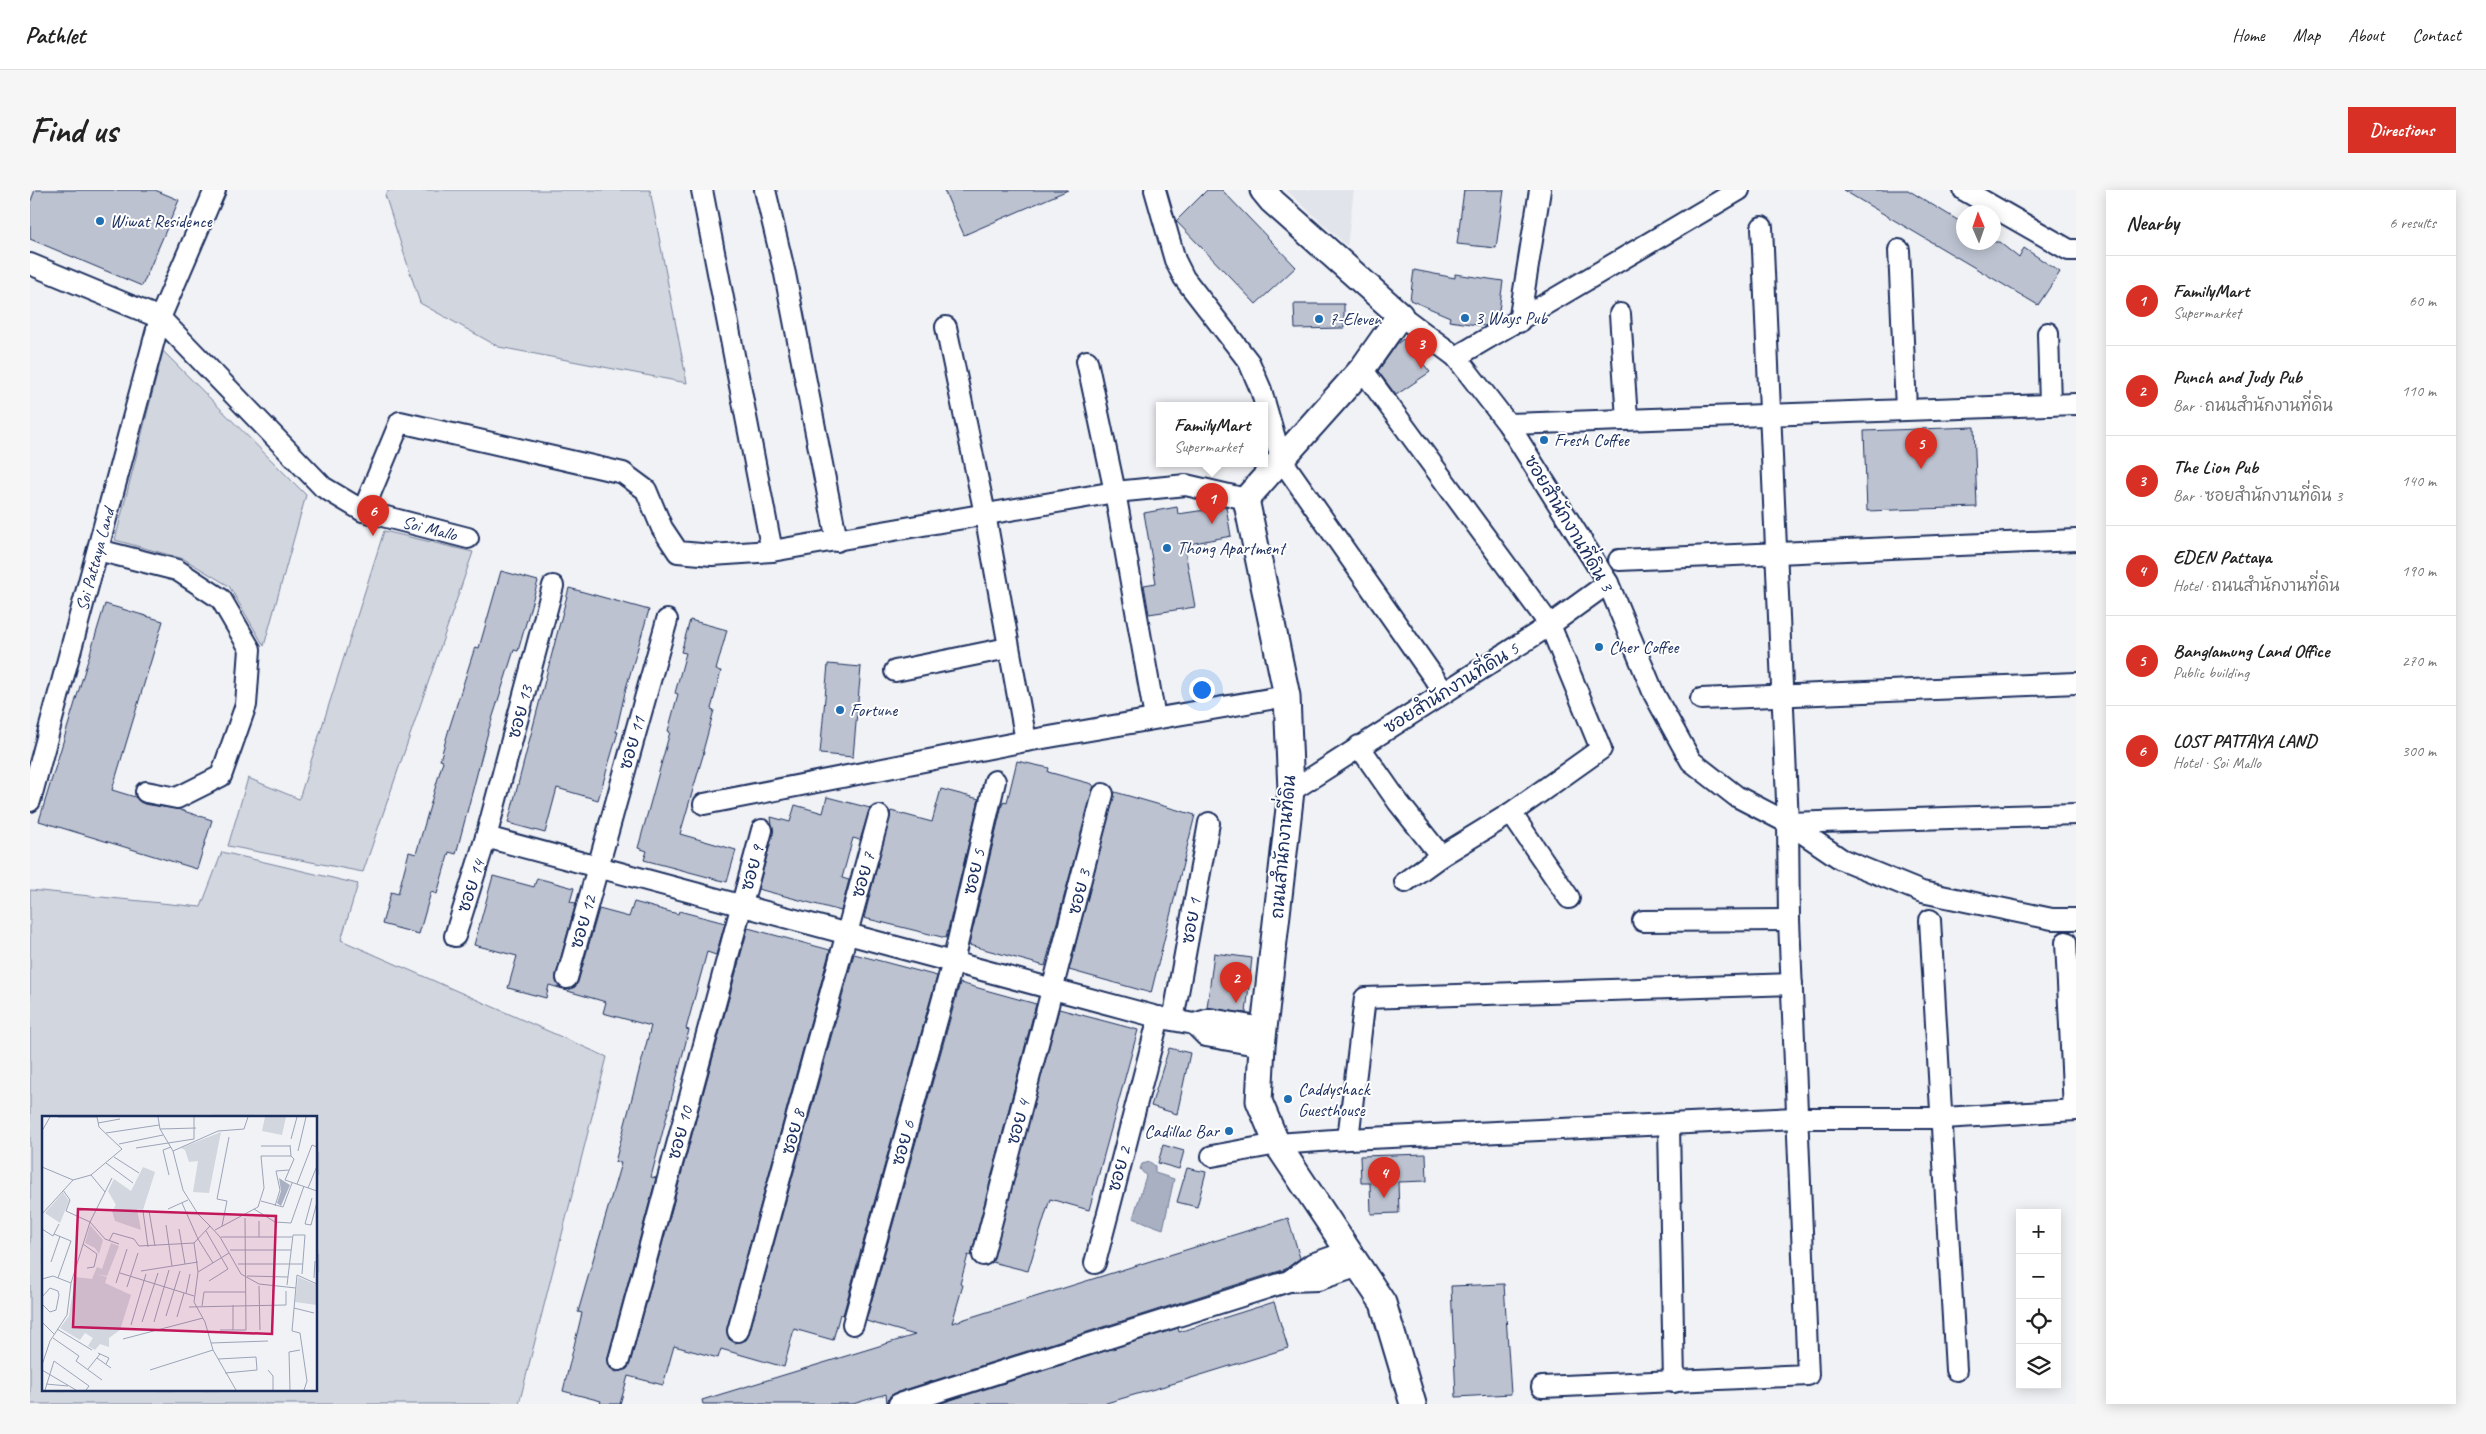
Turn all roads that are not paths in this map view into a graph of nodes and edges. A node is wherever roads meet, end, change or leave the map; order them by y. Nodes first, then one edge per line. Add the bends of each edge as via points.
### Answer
1 (215, 190) edge
2 (702, 190) edge
3 (765, 190) edge
4 (1155, 190) edge
5 (1263, 190) edge
6 (1540, 190) edge
7 (1739, 190) edge
8 (1964, 190) edge
9 (1762, 227) dead end
10 (1899, 250) dead end
11 (2076, 250) edge
12 (30, 264) edge
13 (1620, 314) dead end
14 (1400, 316) junction
15 (160, 318) junction
16 (1519, 322) junction
17 (946, 327) dead end
18 (2048, 333) dead end
19 (1456, 357) junction
20 (1087, 361) dead end
21 (1362, 368) junction
22 (1264, 402) edge
23 (2076, 404) edge
24 (2050, 405) junction
25 (1906, 409) junction
26 (1268, 415) edge
27 (1768, 415) junction
28 (1626, 418) junction
29 (1508, 424) junction
30 (1281, 459) junction
31 (1115, 492) junction
32 (1246, 499) junction
33 (364, 511) junction
34 (986, 514) junction
35 (468, 538) dead end
36 (837, 540) junction
37 (2076, 540) edge
38 (98, 550) junction
39 (772, 551) junction
40 (1776, 553) junction
41 (1619, 560) dead end
42 (1608, 583) junction
43 (553, 586) dead end
44 (667, 620) dead end
45 (1550, 625) junction
46 (1008, 648) junction
47 (895, 671) dead end
48 (2076, 683) edge
49 (1444, 692) junction
50 (1782, 695) junction
51 (1287, 696) junction
52 (1701, 699) dead end
53 (1155, 718) junction
54 (1026, 742) junction
55 (1359, 746) junction
56 (996, 781) dead end
57 (1291, 791) junction
58 (146, 792) dead end
59 (1103, 794) dead end
60 (30, 801) edge
61 (704, 804) dead end
62 (1511, 813) junction
63 (2076, 814) edge
64 (878, 816) dead end
65 (1209, 823) dead end
66 (1788, 823) junction
67 (762, 830) dead end
68 (486, 837) junction
69 (1441, 856) junction
70 (598, 867) junction
71 (1405, 882) dead end
72 (1569, 898) dead end
73 (742, 905) junction
74 (2076, 919) edge
75 (1789, 920) junction
76 (1930, 920) dead end
77 (1643, 921) dead end
78 (847, 934) junction
79 (455, 936) dead end
80 (2066, 942) dead end
81 (953, 962) junction
82 (567, 978) dead end
83 (1792, 984) junction
84 (1054, 989) junction
85 (1166, 1019) junction
86 (1263, 1037) junction
87 (2075, 1110) edge
88 (1796, 1118) junction
89 (1943, 1118) junction
90 (1669, 1126) junction
91 (1348, 1139) junction
92 (1277, 1144) junction
93 (1212, 1156) dead end
94 (983, 1255) dead end
95 (1354, 1259) junction
96 (1095, 1263) dead end
97 (853, 1324) dead end
98 (738, 1331) dead end
99 (619, 1360) dead end
100 (1956, 1370) dead end
101 (1674, 1382) junction
102 (1542, 1387) dead end
103 (899, 1404) edge
104 (1413, 1404) edge

1 - 15 street, Soi Pattaya Land
2 - 39 street
3 - 36 street via 785,274
4 - 22 street via 1175,260 1184,278 1249,362
5 - 14 street
6 - 16 street
7 - 16 street
8 - 11 street via 2069,250
9 - 27 street
10 - 25 street
12 - 15 street
13 - 28 street
14 - 19 street, ซอยสำนักงานที่ดิน 3
14 - 21 street
15 - 33 street, Soi Mallo via 323,487
15 - 38 street, Soi Pattaya Land
16 - 19 street
17 - 34 street
18 - 24 street
19 - 29 street, ซอยสำนักงานที่ดิน 3
20 - 31 street
21 - 30 street
21 - 45 street
23 - 24 street
24 - 25 street
25 - 27 street
26 - 30 street
27 - 28 street
27 - 40 street
28 - 29 street
29 - 42 street, ซอยสำนักงานที่ดิน 3
30 - 32 street
30 - 49 street
31 - 32 street via 1186,485
31 - 34 street
31 - 53 street
32 - 51 street, ถนนสำนักงานที่ดิน
33 - 35 street, Soi Mallo
33 - 39 street via 400,422 623,473 646,490 662,528 678,552 712,555
34 - 36 street
34 - 46 street
36 - 39 street
37 - 40 street
38 - 58 street via 177,570 221,599 250,649 246,705 221,776 177,798
38 - 60 street, Soi Pattaya Land
40 - 41 street
40 - 50 street
42 - 45 street, ซอยสำนักงานที่ดิน 5
42 - 66 street, ซอยสำนักงานที่ดิน 3 via 1654,694 1691,761 1736,796
43 - 68 street, ซอย 13
44 - 70 street, ซอย 11
45 - 49 street, ซอยสำนักงานที่ดิน 5
45 - 62 street via 1601,749
46 - 47 street
46 - 54 street
48 - 50 street
49 - 55 street, ซอยสำนักงานที่ดิน 5
50 - 52 street
50 - 66 street
51 - 53 street
51 - 57 street, ถนนสำนักงานที่ดิน
53 - 54 street
54 - 61 street
55 - 57 street, ซอยสำนักงานที่ดิน 5
55 - 69 street
56 - 81 street, ซอย 5
57 - 86 street, ถนนสำนักงานที่ดิน
59 - 84 street, ซอย 3
62 - 69 street
62 - 72 street
63 - 66 street
64 - 78 street, ซอย 7
65 - 85 street, ซอย 1
66 - 74 street, ซอยสำนักงานที่ดิน 3 via 1841,859 1922,892 2052,919
66 - 75 street
67 - 73 street, ซอย 9
68 - 70 street
68 - 79 street, ซอย 14
69 - 71 street
70 - 73 street
70 - 82 street, ซอย 12
73 - 78 street
73 - 99 street, ซอย 10
75 - 77 street
75 - 83 street
76 - 89 street
78 - 81 street
78 - 98 street, ซอย 8
80 - 87 street
81 - 84 street
81 - 97 street, ซอย 6
83 - 88 street
83 - 91 street via 1365,998
84 - 85 street
84 - 94 street, ซอย 4
85 - 86 street via 1194,1024 1210,1018
85 - 96 street, ซอย 2
86 - 92 street, ถนนสำนักงานที่ดิน via 1259,1102
87 - 89 street
88 - 89 street
88 - 90 street
88 - 101 street via 1808,1375
89 - 100 street
90 - 91 street
90 - 101 street
91 - 92 street
92 - 93 street
92 - 95 street, ถนนสำนักงานที่ดิน
95 - 103 street via 1312,1264 1289,1281
95 - 104 street, ถนนสำนักงานที่ดิน via 1383,1302
101 - 102 street

